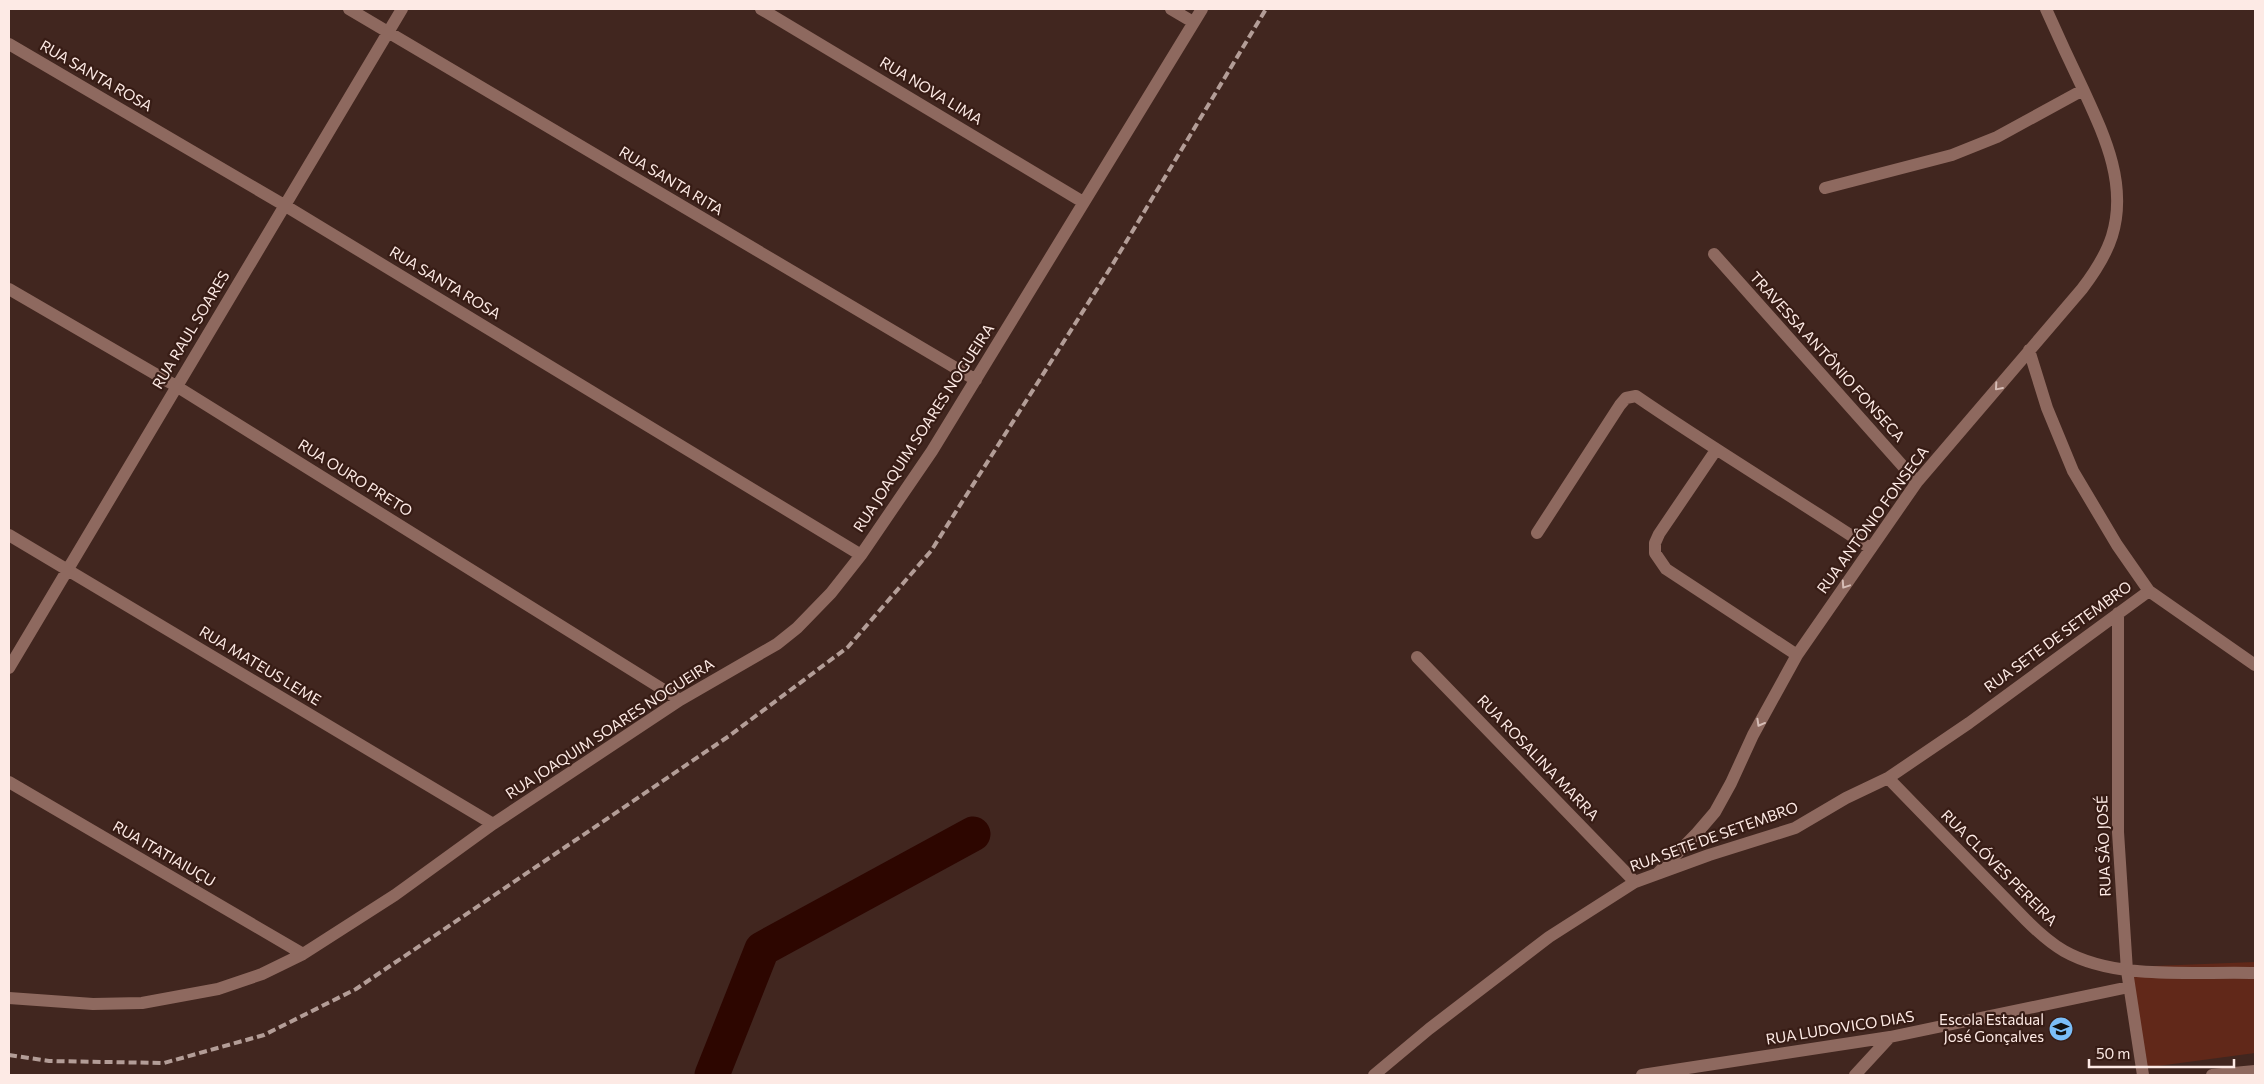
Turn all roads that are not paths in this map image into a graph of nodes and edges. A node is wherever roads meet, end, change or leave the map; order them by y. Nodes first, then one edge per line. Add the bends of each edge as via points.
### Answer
1 (349, 9) edge
2 (402, 9) edge
3 (761, 9) edge
4 (1171, 9) edge
5 (1202, 9) edge
6 (2046, 9) edge
7 (1193, 22) junction
8 (388, 32) junction
9 (9, 44) edge
10 (2083, 90) junction
11 (1825, 188) dead end
12 (1083, 202) junction
13 (284, 205) junction
14 (1714, 254) dead end
15 (9, 289) edge
16 (2030, 350) junction
17 (976, 380) junction
18 (176, 386) junction
19 (1716, 450) junction
20 (1916, 482) junction
21 (1537, 533) dead end
22 (9, 535) edge
23 (1870, 548) junction
24 (862, 555) junction
25 (68, 570) junction
26 (2149, 591) junction
27 (2118, 613) junction
28 (1797, 655) junction
29 (1417, 657) dead end
30 (2255, 665) edge
31 (9, 668) edge
32 (680, 700) junction
33 (1888, 778) junction
34 (9, 782) edge
35 (494, 824) junction
36 (1658, 874) junction
37 (1635, 882) junction
38 (303, 954) junction
39 (2128, 971) junction
40 (2255, 973) edge
41 (2129, 987) junction
42 (9, 998) edge
43 (1890, 1037) junction
44 (2255, 1071) edge
45 (1374, 1075) edge
46 (1642, 1075) edge
47 (1855, 1075) edge
48 (2143, 1075) edge
49 (2212, 1075) edge

1 - 8 street, RUA SANTA RITA
2 - 8 street, RUA RAUL SOARES
3 - 12 street, RUA NOVA LIMA
4 - 7 street
5 - 7 street, RUA JOAQUIM SOARES NOGUEIRA
6 - 10 street, RUA ANTÔNIO FONSECA
7 - 12 street, RUA JOAQUIM SOARES NOGUEIRA
8 - 13 street, RUA RAUL SOARES
8 - 17 street, RUA SANTA RITA
9 - 13 street, RUA SANTA ROSA
10 - 11 street via 1997,137 1952,154
10 - 16 street, RUA ANTÔNIO FONSECA via 2114,168 2118,192 2116,216 2104,255 2082,289
12 - 17 street, RUA JOAQUIM SOARES NOGUEIRA
13 - 18 street, RUA RAUL SOARES
13 - 24 street, RUA SANTA ROSA
14 - 20 street, TRAVESSA ANTÔNIO FONSECA
15 - 18 street, RUA OURO PRETO
16 -> 20 street, RUA ANTÔNIO FONSECA
16 - 26 street via 2047,408 2073,471
17 - 24 street, RUA JOAQUIM SOARES NOGUEIRA
18 - 25 street, RUA RAUL SOARES
18 - 32 street, RUA OURO PRETO
19 - 21 street via 1636,396 1626,398
19 - 23 street
19 - 28 street via 1659,534 1654,549 1656,557 1678,578
20 - 23 street, RUA ANTÔNIO FONSECA
22 - 25 street, RUA MATEUS LEME
23 -> 28 street, RUA ANTÔNIO FONSECA
24 - 32 street, RUA JOAQUIM SOARES NOGUEIRA via 814,612 777,644
25 - 31 street, RUA RAUL SOARES
25 - 35 street, RUA MATEUS LEME
26 - 27 street, RUA SETE DE SETEMBRO
26 - 30 street
27 - 33 street, RUA SETE DE SETEMBRO via 1969,723
27 - 39 street, RUA SÃO JOSÉ via 2118,832
28 -> 36 street, RUA ANTÔNIO FONSECA via 1715,812
29 - 37 street, RUA ROSALINA MARRA
32 - 35 street, RUA JOAQUIM SOARES NOGUEIRA
33 - 36 street, RUA SETE DE SETEMBRO via 1795,828
33 - 39 street, RUA CLÓVES PEREIRA via 2045,939 2080,959
34 - 38 street, RUA ITATIAIUÇU
35 - 38 street, RUA JOAQUIM SOARES NOGUEIRA
36 - 37 street, RUA SETE DE SETEMBRO
37 - 45 street, RUA SETE DE SETEMBRO via 1548,936
38 - 42 street, RUA JOAQUIM SOARES NOGUEIRA via 262,974 218,989 142,1003 94,1004
39 - 40 street, RUA CLÓVES PEREIRA
39 - 41 street, RUA SÃO JOSÉ
41 - 43 street, RUA LUDOVICO DIAS
41 - 48 street, RUA SÃO JOSÉ
43 - 46 street, RUA LUDOVICO DIAS
43 - 47 street
44 - 49 street

